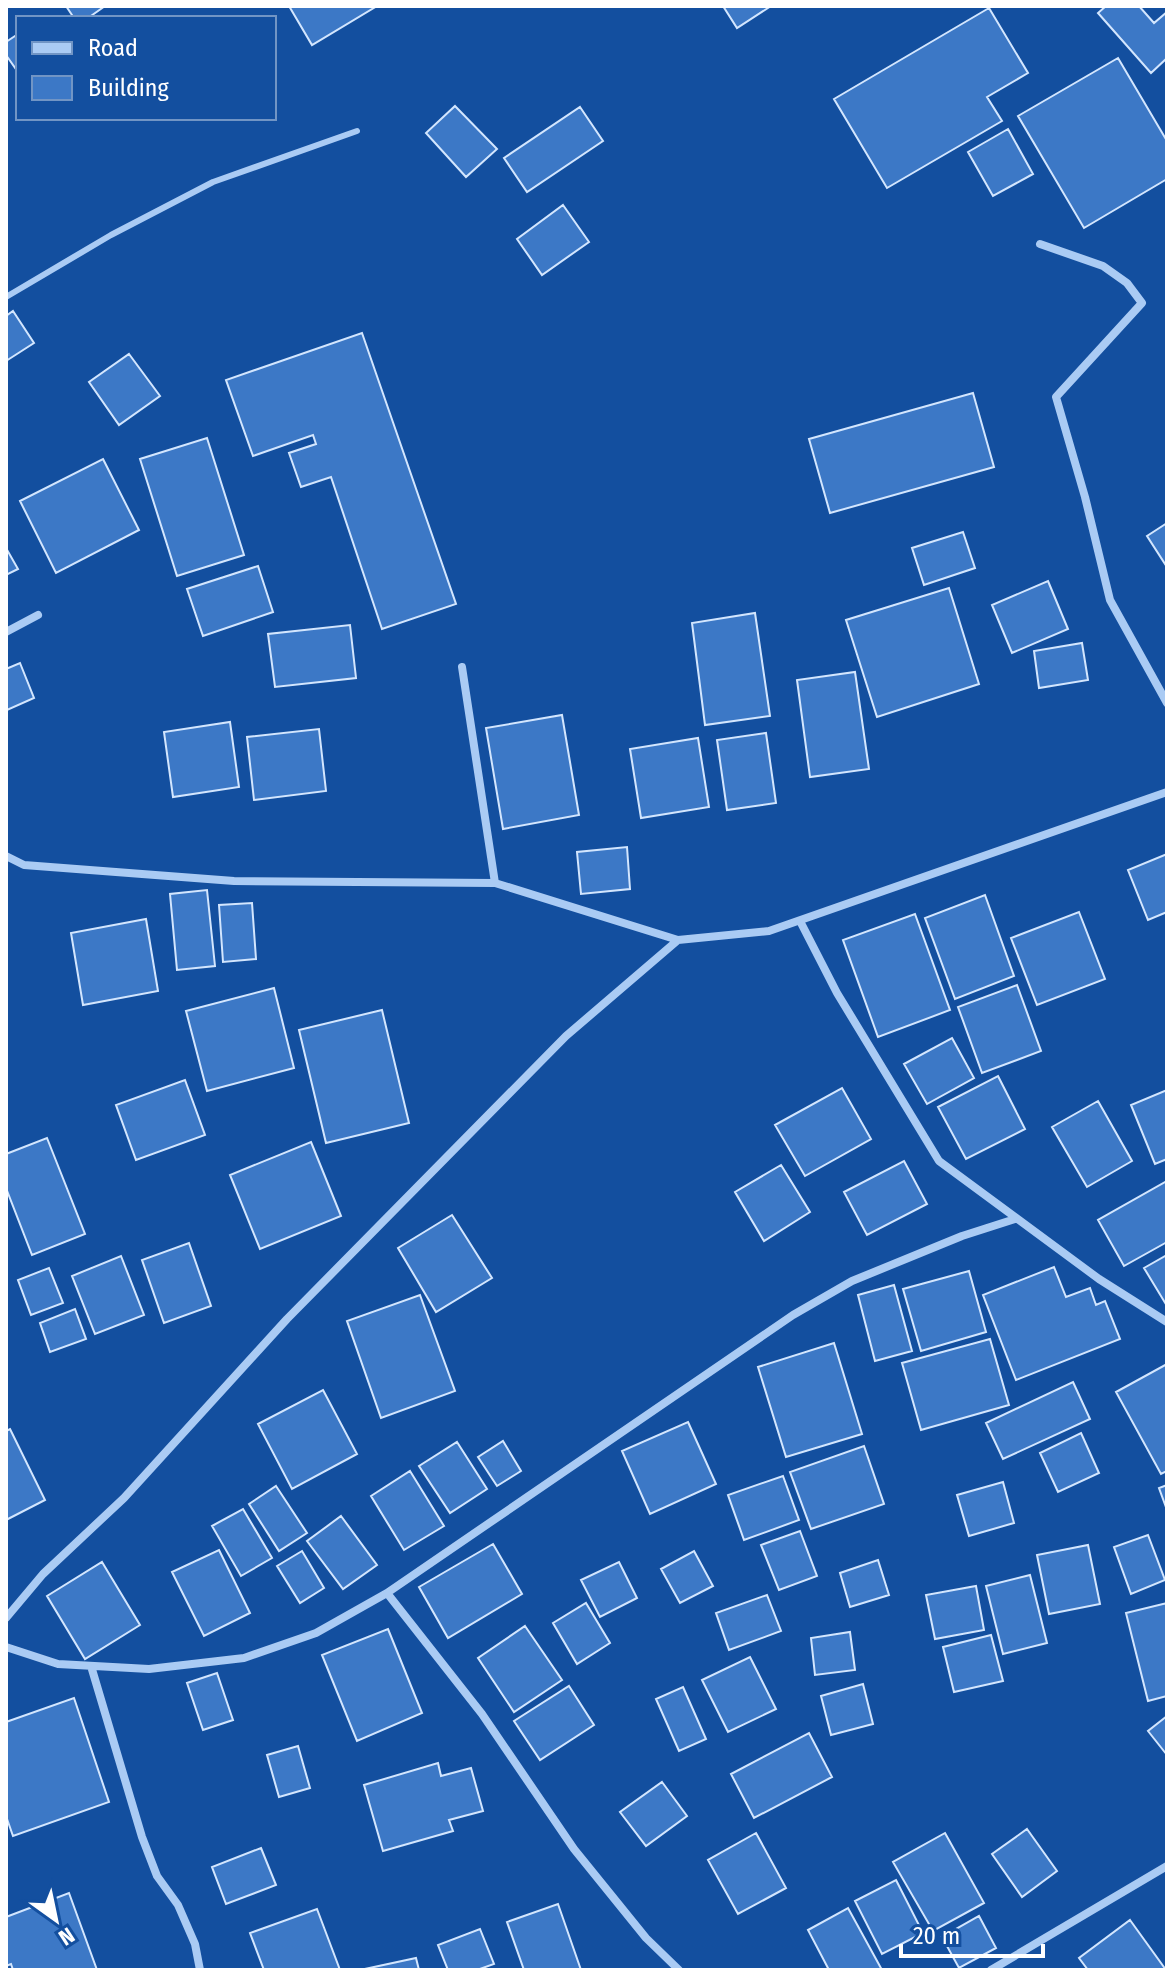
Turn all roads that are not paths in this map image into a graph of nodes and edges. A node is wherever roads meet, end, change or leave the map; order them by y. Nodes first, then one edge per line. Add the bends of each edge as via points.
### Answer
1 (357, 131) dead end
2 (1040, 244) dead end
3 (6, 297) edge
4 (38, 615) dead end
5 (6, 632) edge
6 (462, 667) dead end
7 (1167, 703) edge
8 (1167, 792) edge
9 (6, 856) edge
10 (495, 883) junction
11 (800, 921) junction
12 (678, 940) junction
13 (1015, 1219) junction
14 (1167, 1322) edge
15 (387, 1593) junction
16 (6, 1618) edge
17 (6, 1647) edge
18 (91, 1666) junction
19 (1167, 1866) edge
20 (200, 1970) edge
21 (679, 1970) edge
22 (991, 1970) edge

1 - 3 lane via 213,182
2 - 7 street via 1103,266 1127,283 1142,303 1056,397 1110,600
4 - 5 street
6 - 10 street
8 - 11 street
9 - 10 street via 24,865 234,881
10 - 12 street
11 - 12 street via 769,931
11 - 13 street via 837,993 939,1161
12 - 16 street via 566,1036 287,1319
13 - 14 street
13 - 15 street via 852,1281 793,1315
15 - 18 street via 316,1633 244,1658 149,1669
15 - 21 street via 482,1714 574,1849
17 - 18 street via 58,1664
18 - 20 street via 142,1837 157,1876 178,1905
19 - 22 street

